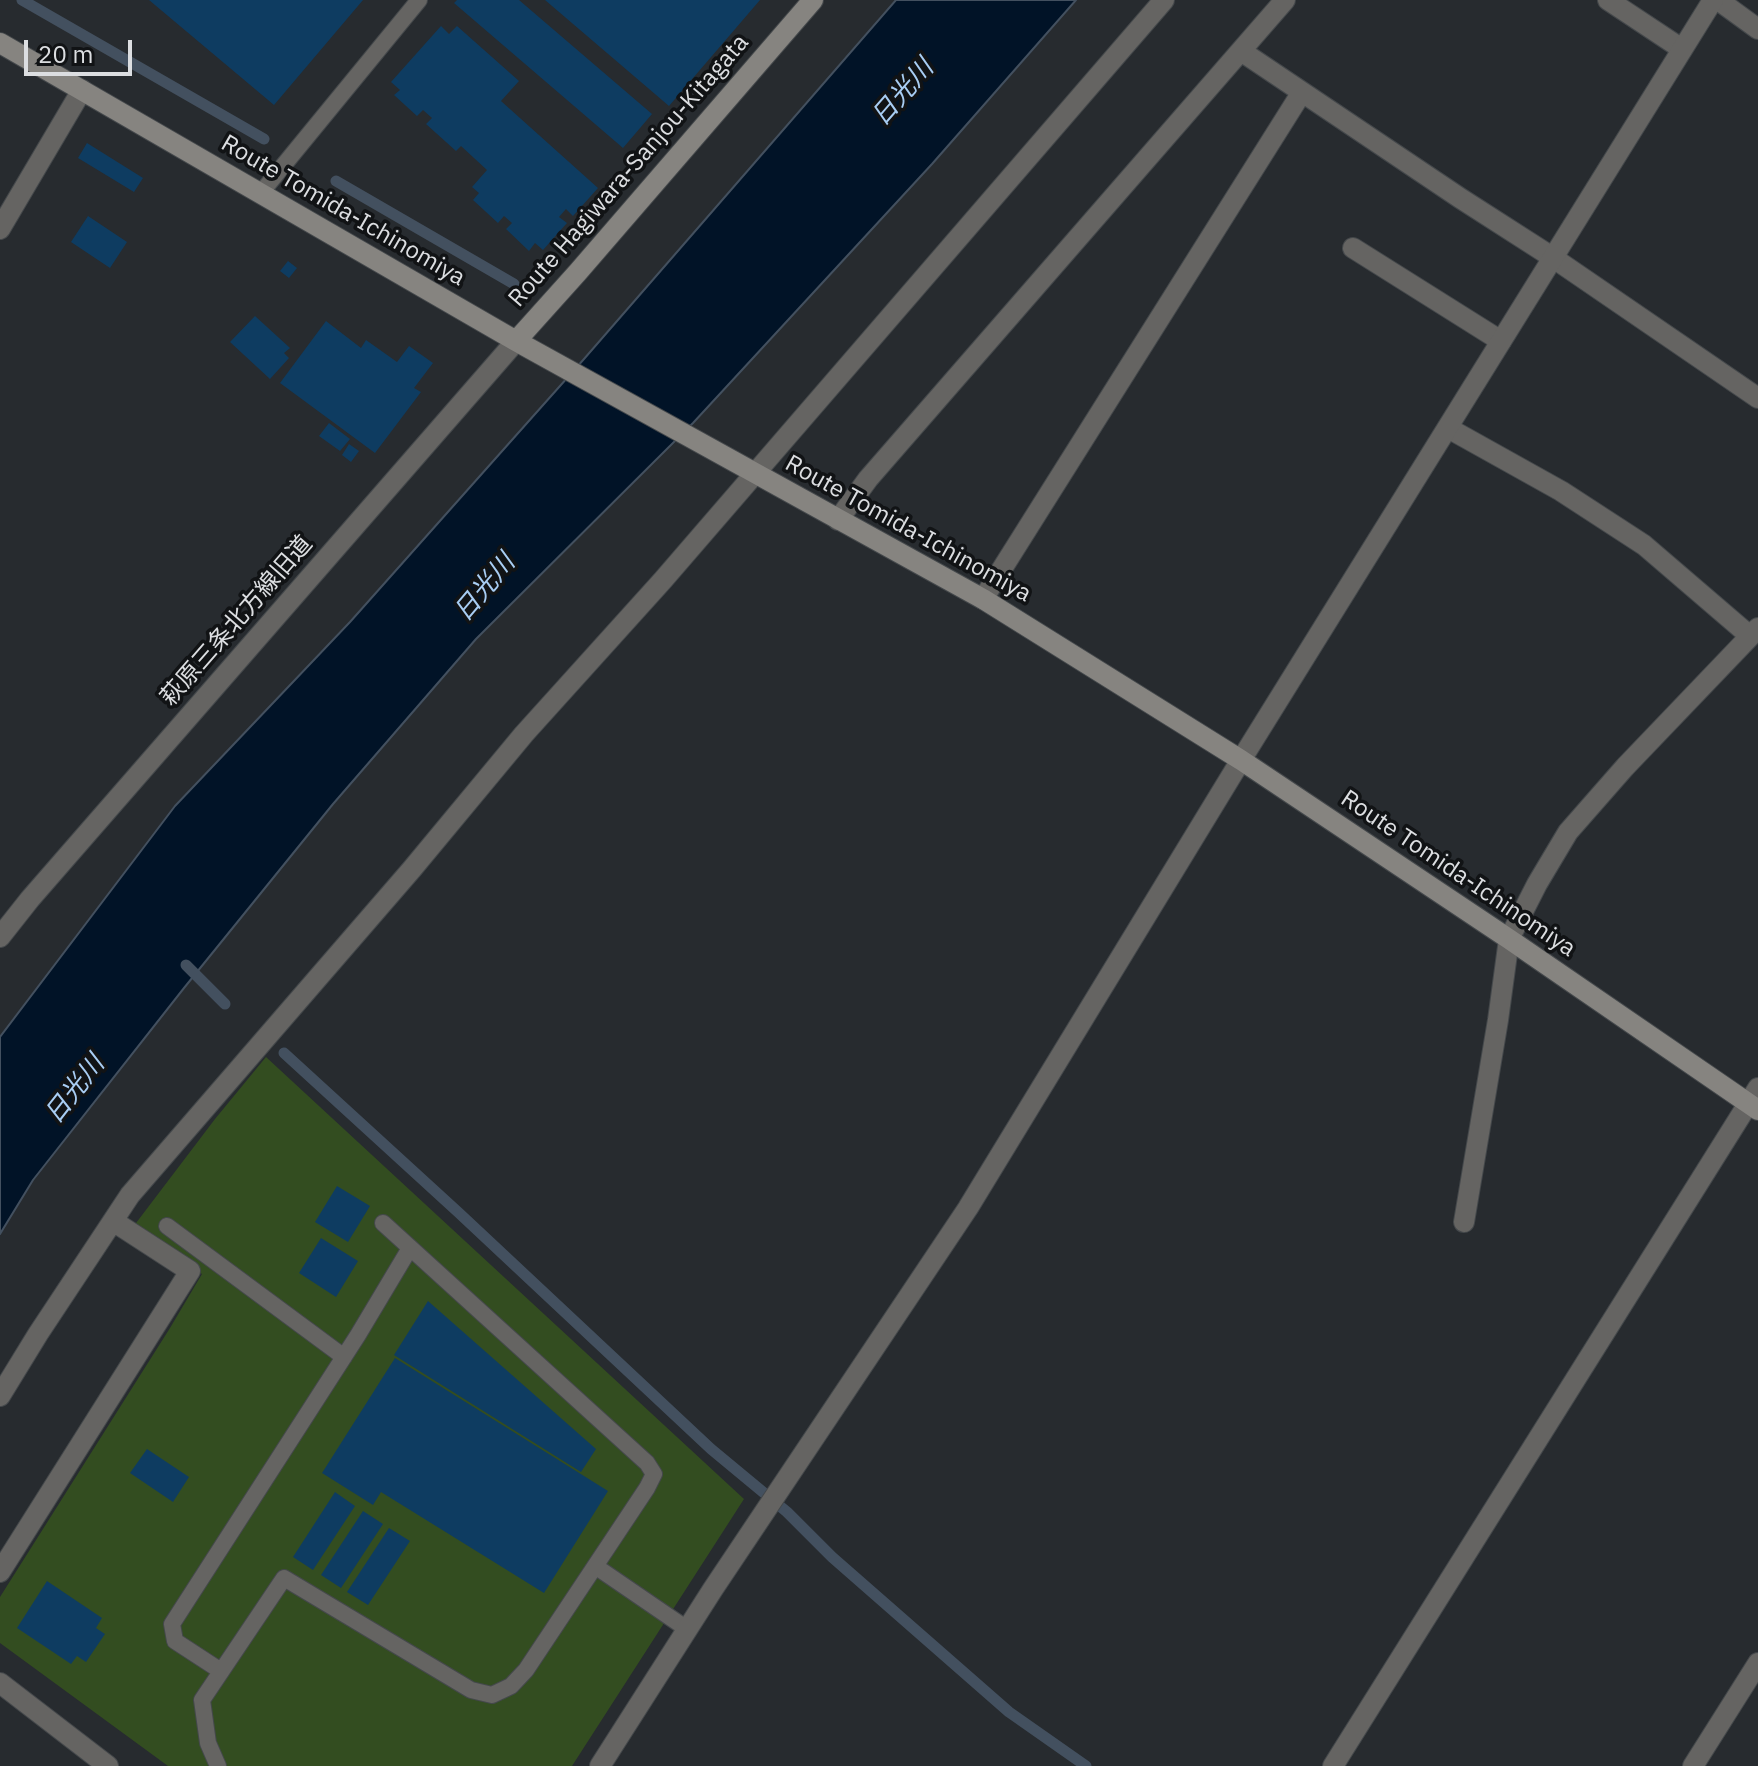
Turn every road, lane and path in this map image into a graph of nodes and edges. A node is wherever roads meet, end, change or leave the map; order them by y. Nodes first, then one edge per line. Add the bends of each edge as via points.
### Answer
1 (419, 0) edge
2 (813, 0) edge
3 (1164, 0) edge
4 (1285, 0) edge
5 (1608, 0) edge
6 (1716, 0) edge
7 (1758, 29) edge
8 (0, 43) edge
9 (1682, 49) junction
10 (1241, 51) junction
11 (82, 90) junction
12 (1302, 92) junction
13 (260, 194) junction
14 (0, 229) edge
15 (1353, 248) dead end
16 (1552, 257) junction
17 (1501, 341) junction
18 (525, 346) junction
19 (1758, 398) edge
20 (1448, 428) junction
21 (755, 472) junction
22 (838, 520) junction
23 (983, 599) junction
24 (1754, 632) edge
25 (1241, 760) junction
26 (0, 937) edge
27 (1509, 939) junction
28 (1755, 1101) edge
29 (113, 1221) junction
30 (1464, 1222) dead end
31 (383, 1223) dead end
32 (167, 1226) dead end
33 (410, 1248) junction
34 (344, 1357) junction
35 (0, 1396) edge
36 (595, 1566) junction
37 (0, 1572) edge
38 (687, 1629) junction
39 (1758, 1663) edge
40 (221, 1671) junction
41 (0, 1683) edge
42 (102, 1764) edge
43 (218, 1766) edge
44 (600, 1766) edge
45 (1333, 1766) edge
46 (1693, 1766) edge

1 - 13 lane
2 - 18 main road, Route Hagiwara-Sanjou-Kitagata via 578,272
3 - 21 street
4 - 10 street
5 - 9 street
6 - 7 street
6 - 9 street
8 - 11 main road, Route Tomida-Ichinomiya
9 - 16 street
10 - 12 street
10 - 22 street
11 - 13 main road, Route Tomida-Ichinomiya
11 - 14 street
12 - 16 street
12 - 23 street
13 - 18 main road, Route Tomida-Ichinomiya
15 - 17 street
16 - 17 street
16 - 19 street
17 - 20 street
18 - 21 main road, Route Tomida-Ichinomiya
18 - 26 street, 萩原三条北方線旧道
20 - 24 street via 1644,545
20 - 25 street
21 - 22 main road, Route Tomida-Ichinomiya
21 - 29 street via 524,734
22 - 23 main road, Route Tomida-Ichinomiya
23 - 25 main road, Route Tomida-Ichinomiya
24 - 27 street via 1568,832
25 - 27 main road, Route Tomida-Ichinomiya
25 - 38 street via 968,1208
27 - 28 main road, Route Tomida-Ichinomiya
27 - 30 street
28 - 45 street
29 - 35 street
29 - 37 street via 190,1271
31 - 33 lane
32 - 34 lane
33 - 34 lane
33 - 36 lane via 654,1474
34 - 40 lane via 172,1624 175,1641
36 - 38 lane
36 - 40 lane via 526,1670 511,1686 492,1695 471,1690 284,1578
38 - 44 street
39 - 46 street
40 - 43 lane via 202,1700 208,1743
41 - 42 street

